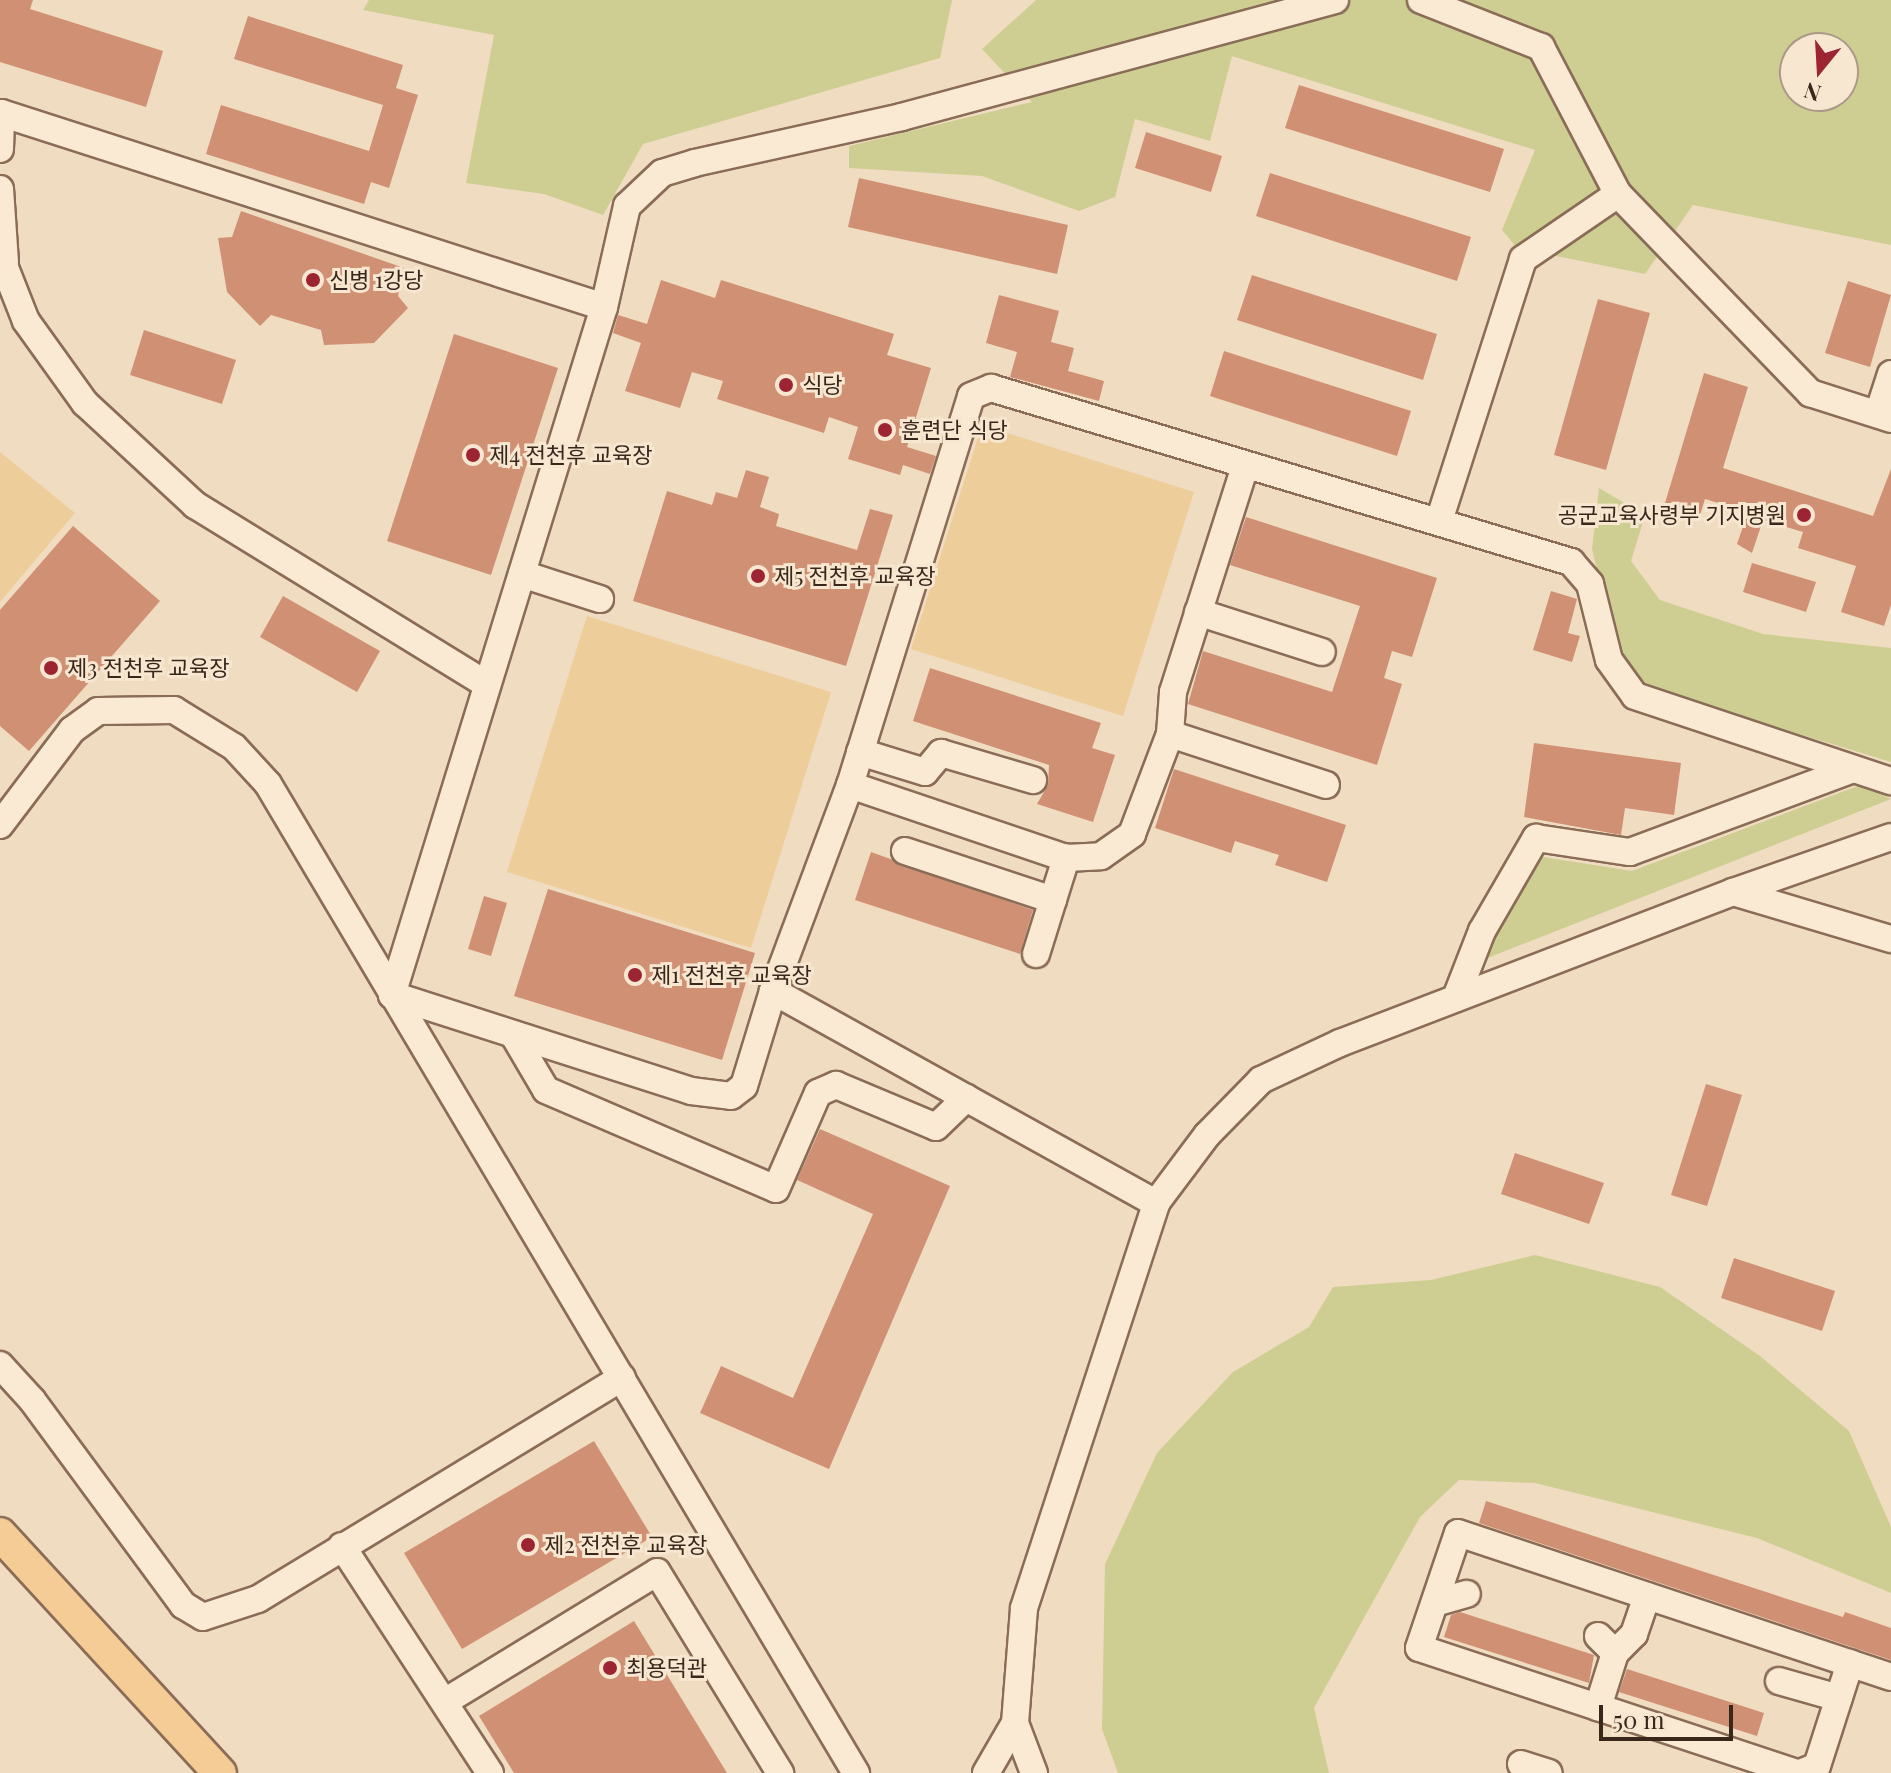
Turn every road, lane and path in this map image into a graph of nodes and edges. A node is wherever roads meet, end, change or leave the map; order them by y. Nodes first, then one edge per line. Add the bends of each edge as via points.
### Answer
1 (1335, 0) edge
2 (1421, 0) edge
3 (0, 149) edge
4 (0, 189) edge
5 (1618, 194) junction
6 (3, 258) edge
7 (604, 307) junction
8 (1891, 374) edge
9 (1884, 417) edge
10 (1245, 466) junction
11 (1439, 521) junction
12 (522, 574) junction
13 (600, 599) dead end
14 (1198, 612) junction
15 (1322, 652) dead end
16 (486, 684) junction
17 (1170, 734) junction
18 (860, 752) junction
19 (1853, 769) junction
20 (1033, 780) dead end
21 (1891, 781) edge
22 (850, 785) junction
23 (1326, 785) dead end
24 (5, 808) edge
25 (973, 827) junction
26 (1891, 837) edge
27 (905, 851) dead end
28 (1066, 858) junction
29 (960, 869) junction
30 (1733, 892) junction
31 (1053, 900) junction
32 (1891, 939) edge
33 (1036, 954) dead end
34 (773, 991) junction
35 (392, 995) junction
36 (1457, 995) junction
37 (513, 1034) junction
38 (966, 1098) junction
39 (1156, 1203) junction
40 (0, 1365) edge
41 (622, 1378) junction
42 (0, 1534) edge
43 (342, 1546) junction
44 (1467, 1594) dead end
45 (1647, 1596) junction
46 (1435, 1603) junction
47 (1850, 1663) junction
48 (1891, 1677) edge
49 (1779, 1681) dead end
50 (1839, 1698) junction
51 (446, 1701) junction
52 (1598, 1707) junction
53 (1015, 1723) junction
54 (1521, 1764) dead end
55 (220, 1773) edge
56 (490, 1773) edge
57 (780, 1773) edge
58 (856, 1773) edge
59 (986, 1773) edge
60 (1034, 1773) edge
61 (1549, 1773) edge
62 (1798, 1773) edge

1 - 7 street via 902,117 741,150 662,173 627,206
2 - 5 street via 1541,47
3 - 7 street via 1,113
4 - 6 street
5 - 9 street via 1810,393
5 - 11 street via 1523,259
6 - 16 street via 26,321 85,403 195,505
7 - 12 street
8 - 9 street
10 - 11 street
10 - 14 street
10 - 18 street via 1007,389 991,388 971,396
11 - 19 street via 1571,562 1590,584 1609,660 1635,696
12 - 13 street
12 - 16 street
14 - 15 street
14 - 17 street via 1173,692
16 - 35 street
17 - 23 street
17 - 28 street via 1132,834 1101,856
18 - 20 street via 925,772 941,753
18 - 22 street
19 - 21 street
19 - 36 street via 1630,852 1536,838 1482,931
22 - 25 street
22 - 34 street
24 - 35 street via 72,730 98,711 135,707 184,715 234,747 268,784
25 - 28 street
25 - 29 street
26 - 30 street
27 - 29 street
28 - 31 street
29 - 31 street
30 - 32 street
30 - 36 street
31 - 33 street
34 - 37 street via 753,1068 744,1086 731,1096 691,1091
34 - 38 street
35 - 37 street
35 - 41 street
36 - 39 street via 1261,1080 1207,1135
37 - 38 street via 546,1090 776,1189 818,1093 836,1085 936,1127
38 - 39 street
39 - 53 street via 1024,1608
40 - 43 street via 32,1400 183,1605 203,1617 258,1599
41 - 43 street
41 - 58 street
42 - 55 main road
43 - 51 street
44 - 46 street
45 - 46 street via 1458,1533
45 - 47 street
45 - 52 street via 1634,1634 1606,1644
46 - 52 street via 1419,1648
47 - 48 street
47 - 50 street
49 - 50 street
50 - 62 street via 1817,1766
51 - 56 street
51 - 57 street via 657,1572
52 - 62 street
53 - 59 street
53 - 60 street
54 - 61 street

